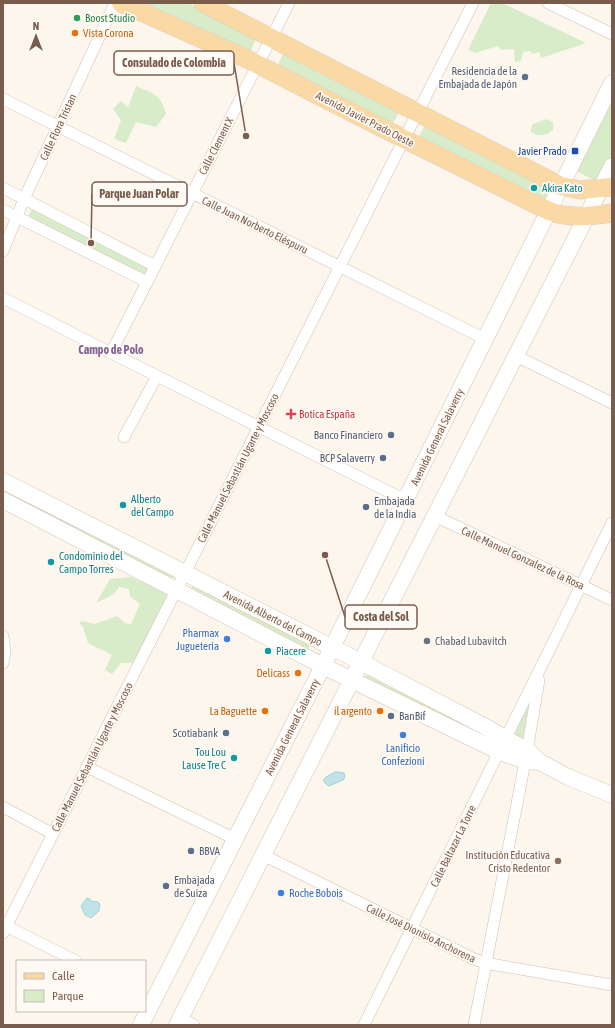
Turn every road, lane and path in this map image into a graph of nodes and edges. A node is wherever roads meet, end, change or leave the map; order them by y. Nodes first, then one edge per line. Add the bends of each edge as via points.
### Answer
1 (115, 3) edge
2 (121, 3) edge
3 (203, 3) edge
4 (289, 3) edge
5 (473, 3) edge
6 (548, 3) edge
7 (612, 34) edge
8 (272, 39) junction
9 (257, 64) junction
10 (612, 83) edge
11 (3, 99) edge
12 (417, 112) junction
13 (59, 126) junction
14 (404, 139) junction
15 (612, 166) edge
16 (561, 186) junction
17 (3, 188) edge
18 (606, 188) edge
19 (192, 193) junction
20 (24, 199) junction
21 (3, 210) edge
22 (549, 211) junction
23 (612, 213) edge
24 (17, 217) junction
25 (586, 217) junction
26 (3, 251) edge
27 (155, 266) junction
28 (340, 267) junction
29 (147, 282) junction
30 (3, 298) edge
31 (485, 339) junction
32 (111, 353) junction
33 (516, 356) junction
34 (157, 376) junction
35 (612, 403) edge
36 (259, 427) junction
37 (124, 437) dead end
38 (3, 481) edge
39 (3, 500) edge
40 (405, 500) junction
41 (435, 516) junction
42 (612, 523) edge
43 (185, 573) junction
44 (582, 585) junction
45 (176, 590) junction
46 (612, 600) edge
47 (3, 636) edge
48 (332, 648) junction
49 (361, 662) junction
50 (3, 663) edge
51 (323, 666) junction
52 (541, 667) junction
53 (352, 680) junction
54 (503, 745) junction
55 (530, 758) junction
56 (87, 767) junction
57 (612, 795) edge
58 (3, 807) edge
59 (53, 834) junction
60 (235, 840) junction
61 (263, 855) junction
62 (412, 929) junction
63 (5, 930) edge
64 (74, 960) edge
65 (485, 963) junction
66 (612, 985) edge
67 (149, 997) edge
68 (146, 1008) edge
69 (145, 1012) edge
70 (184, 1023) edge
71 (141, 1025) edge
72 (364, 1025) edge
73 (474, 1025) edge

1 - 13 street, Calle Flora Tristan
2 - 9 main road, Avenida Javier Prado Oeste
3 - 8 main road
4 - 8 street
5 - 12 street, Calle Manuel Sebastián Ugarte y Moscoso
6 - 7 street
8 - 9 main road via 274,50 269,63
8 - 9 main road via 262,38 259,48 252,56
8 - 12 main road
9 - 14 main road, Avenida Javier Prado Oeste
9 - 19 street, Calle Clement X
10 - 16 main road, Avenida General Salaverry
11 - 13 street, Calle Juan Norberto Eléspuru
12 - 14 street, Calle Manuel Sebastián Ugarte y Moscoso
12 - 16 main road
13 - 19 street, Calle Juan Norberto Eléspuru
13 - 20 street, Calle Flora Tristan
14 - 22 main road, Avenida Javier Prado Oeste
14 - 28 street, Calle Manuel Sebastián Ugarte y Moscoso
15 - 18 main road
16 - 18 main road via 580,190
16 - 22 main road, Avenida General Salaverry
17 - 20 street
18 - 25 main road
19 - 27 street, Calle Clement X
19 - 28 street, Calle Juan Norberto Eléspuru
20 - 24 street, Calle Flora Tristan
20 - 27 street
21 - 24 street
22 - 25 main road, Avenida Javier Prado Oeste via 566,216
22 - 31 main road, Avenida General Salaverry
23 - 25 main road, Avenida Javier Prado Oeste
24 - 26 street, Calle Flora Tristan
24 - 29 street
25 - 33 main road
27 - 29 street, Calle Clement X
28 - 31 street, Calle Juan Norberto Eléspuru
28 - 36 street, Calle Manuel Sebastián Ugarte y Moscoso
29 - 32 street, Calle Clement X
30 - 32 street
31 - 40 main road, Avenida General Salaverry
32 - 34 street
33 - 35 street
33 - 41 main road
34 - 36 street
34 - 37 street
36 - 40 street
36 - 43 street, Calle Manuel Sebastián Ugarte y Moscoso
38 - 43 main road, Avenida Alberto del Campo
39 - 45 main road, Avenida Alberto del Campo
40 - 48 main road, Avenida General Salaverry
41 - 44 street, Calle Manuel Gonzalez de la Rosa
41 - 49 main road
42 - 44 street, Calle Baltazar La Torre
43 - 45 street, Calle Manuel Sebastián Ugarte y Moscoso
43 - 48 main road, Avenida Alberto del Campo
44 - 46 street, Calle Manuel Gonzalez de la Rosa
44 - 52 street, Calle Baltazar La Torre
45 - 51 main road, Avenida Alberto del Campo
45 - 56 street, Calle Manuel Sebastián Ugarte y Moscoso
47 - 50 street
48 - 49 main road, Avenida Alberto del Campo
48 - 51 main road, Avenida General Salaverry
49 - 53 main road
49 - 54 main road, Avenida Alberto del Campo
51 - 53 main road, Avenida Alberto del Campo
51 - 60 main road, Avenida General Salaverry
52 - 54 street, Calle Baltazar La Torre
52 - 55 street, Calle Baltazar La Torre
53 - 54 main road, Avenida Alberto del Campo
53 - 61 main road
54 - 55 main road, Avenida Alberto del Campo
54 - 62 street, Calle Baltazar La Torre
55 - 57 main road, Avenida Alberto del Campo
55 - 65 street, Calle Baltazar La Torre
56 - 59 street, Calle Manuel Sebastián Ugarte y Moscoso
56 - 60 street
58 - 59 street
59 - 63 street, Calle Manuel Sebastián Ugarte y Moscoso
60 - 67 main road, Avenida General Salaverry
61 - 62 street, Calle José Dionisio Anchorena
61 - 70 main road
62 - 65 street, Calle José Dionisio Anchorena
62 - 72 street, Calle Baltazar La Torre
63 - 64 street
65 - 66 street, Calle José Dionisio Anchorena
65 - 73 street, Calle Baltazar La Torre
67 - 68 main road, Avenida General Salaverry
69 - 71 main road, Avenida General Salaverry

